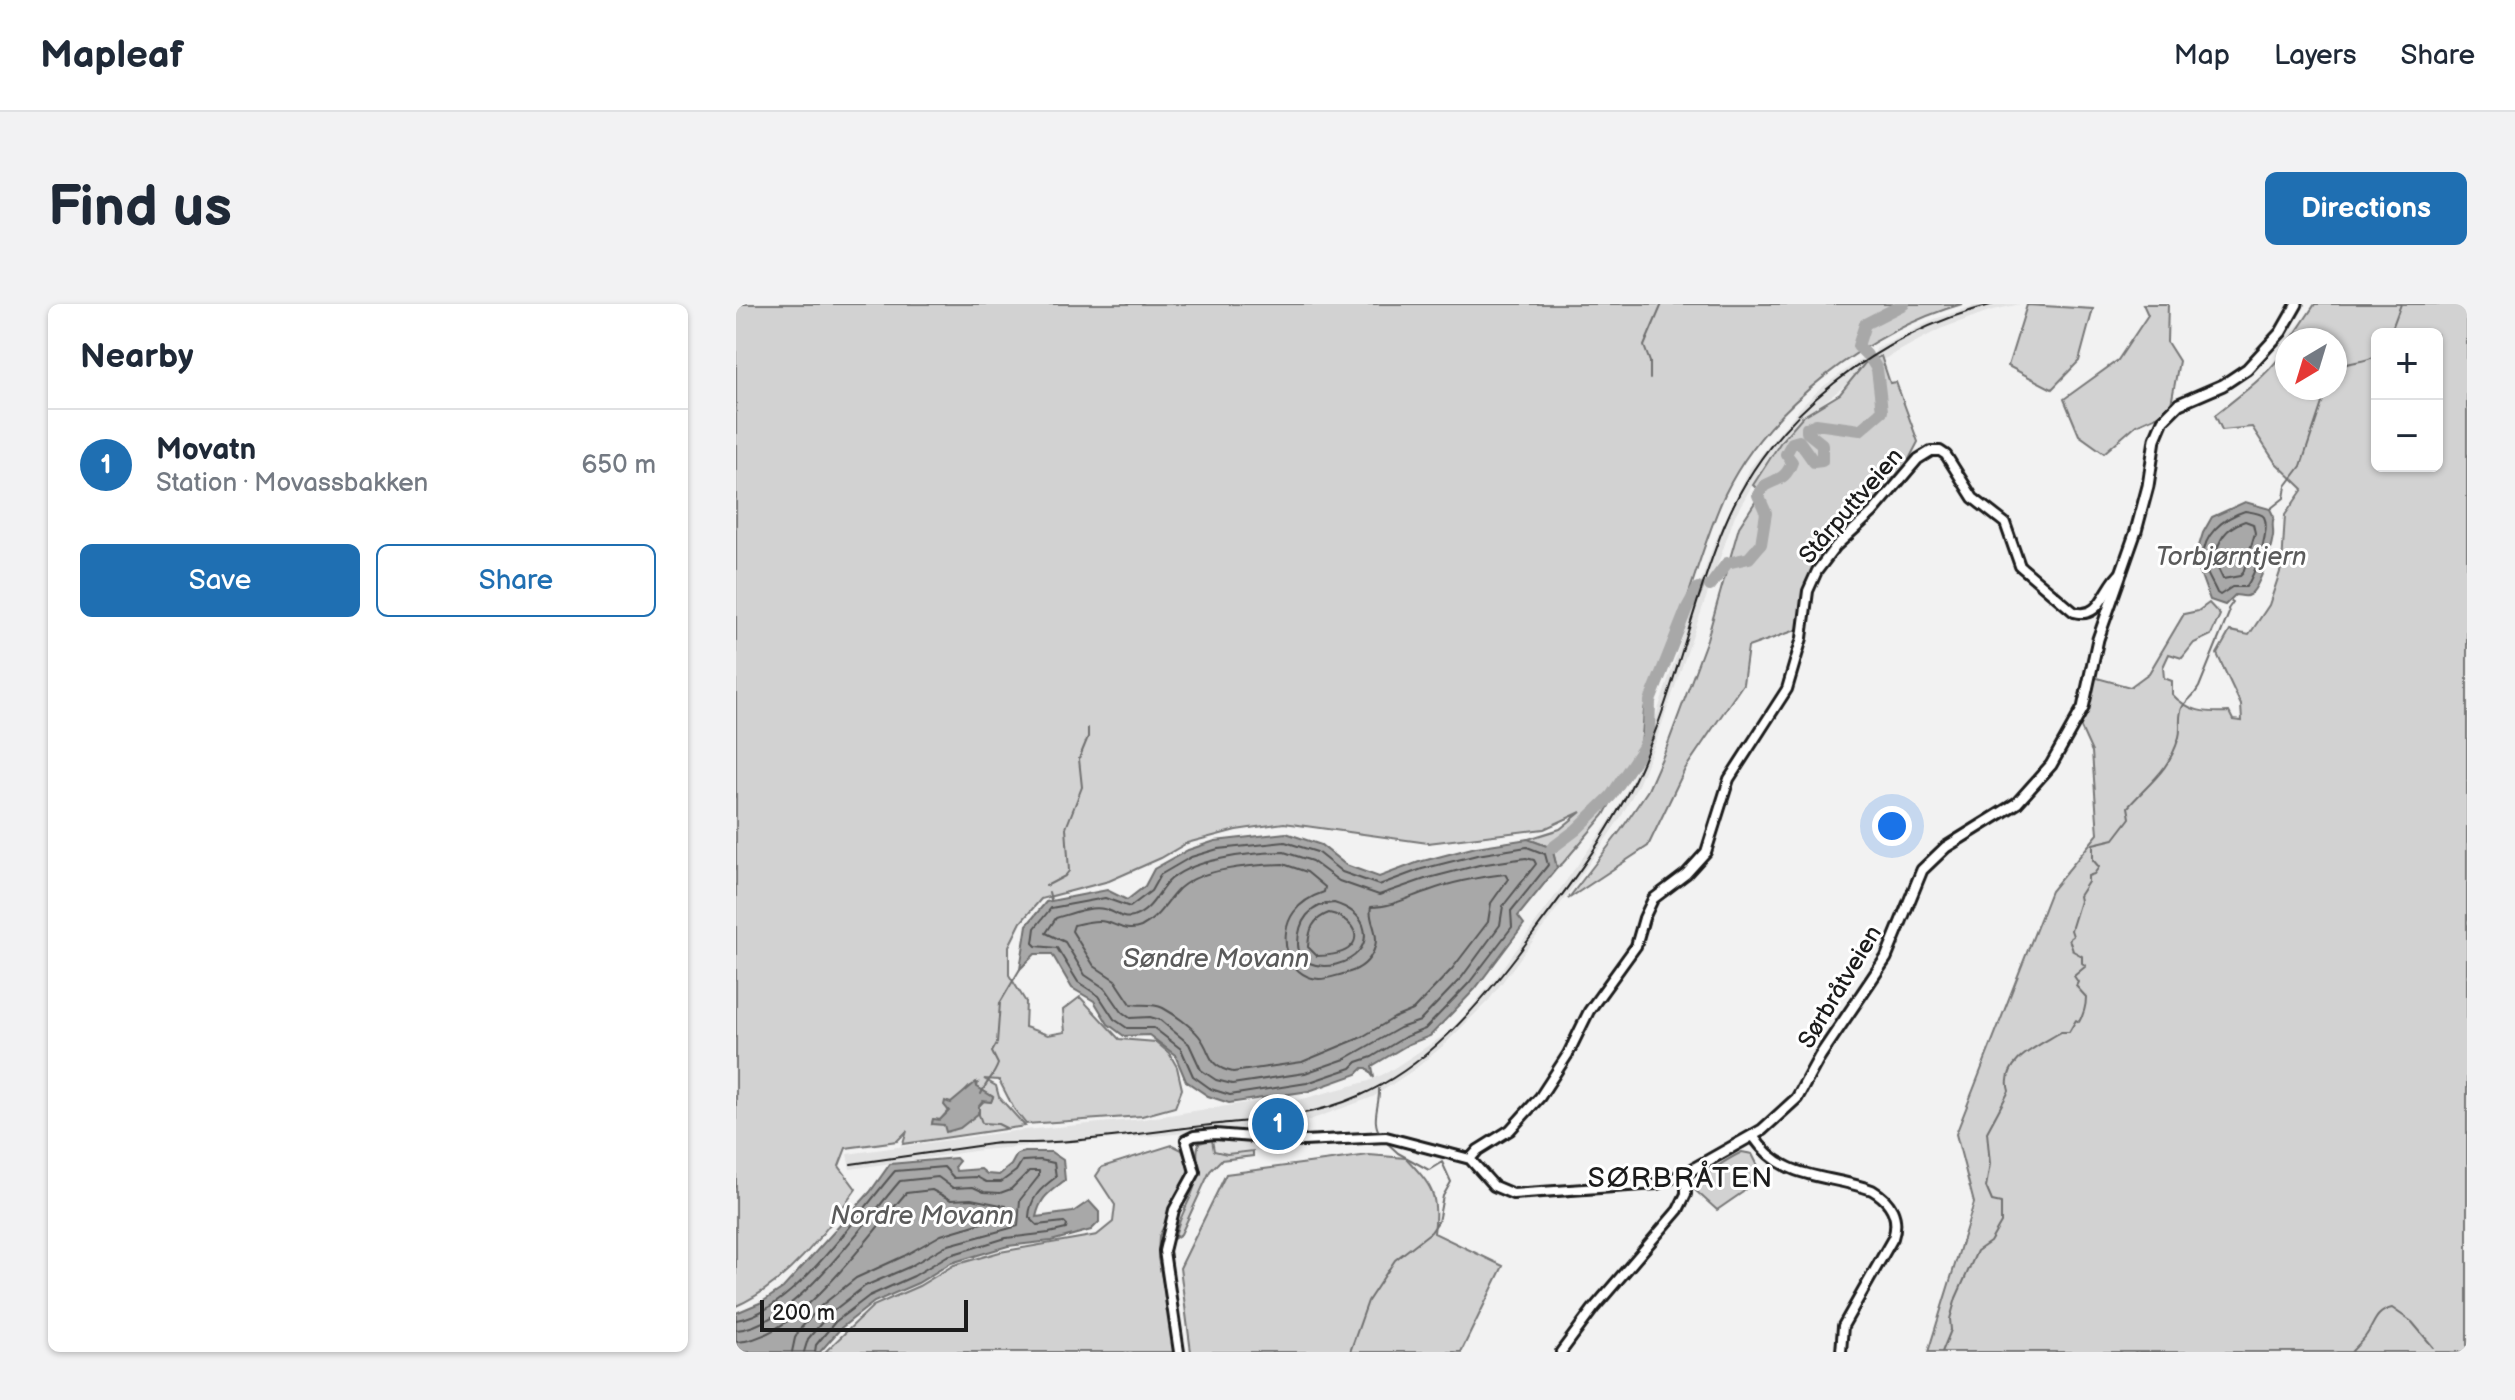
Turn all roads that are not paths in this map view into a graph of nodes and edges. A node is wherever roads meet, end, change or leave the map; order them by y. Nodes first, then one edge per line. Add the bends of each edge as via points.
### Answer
1 (2297, 304) edge
2 (2122, 571) junction
3 (1753, 1136) junction
4 (1470, 1159) junction
5 (1686, 1173) junction
6 (1179, 1352) edge
7 (1561, 1352) edge
8 (1841, 1352) edge

1 - 2 street, Sørbråtveien via 2275,340 2247,369 2179,404 2163,420
2 - 3 street, Sørbråtveien via 2098,639 2083,708 2056,758 2017,803 1946,847 1922,870 1886,958 1801,1092
2 - 4 street, Stårputtveien via 2095,610 2074,612 2020,566 2005,523 1973,498 1946,455 1937,450 1918,459 1836,546 1812,580 1789,683 1729,779 1704,856 1653,899 1636,946 1589,1011 1540,1097 1510,1130
3 - 5 street, Sørbråtveien
3 - 8 street via 1780,1165 1872,1190 1894,1213 1893,1238 1843,1326
4 - 5 street via 1494,1186 1521,1195 1657,1184
4 - 6 street via 1383,1137 1303,1141 1215,1134 1186,1140 1195,1172 1174,1210 1164,1251
5 - 7 street via 1686,1194 1678,1210

